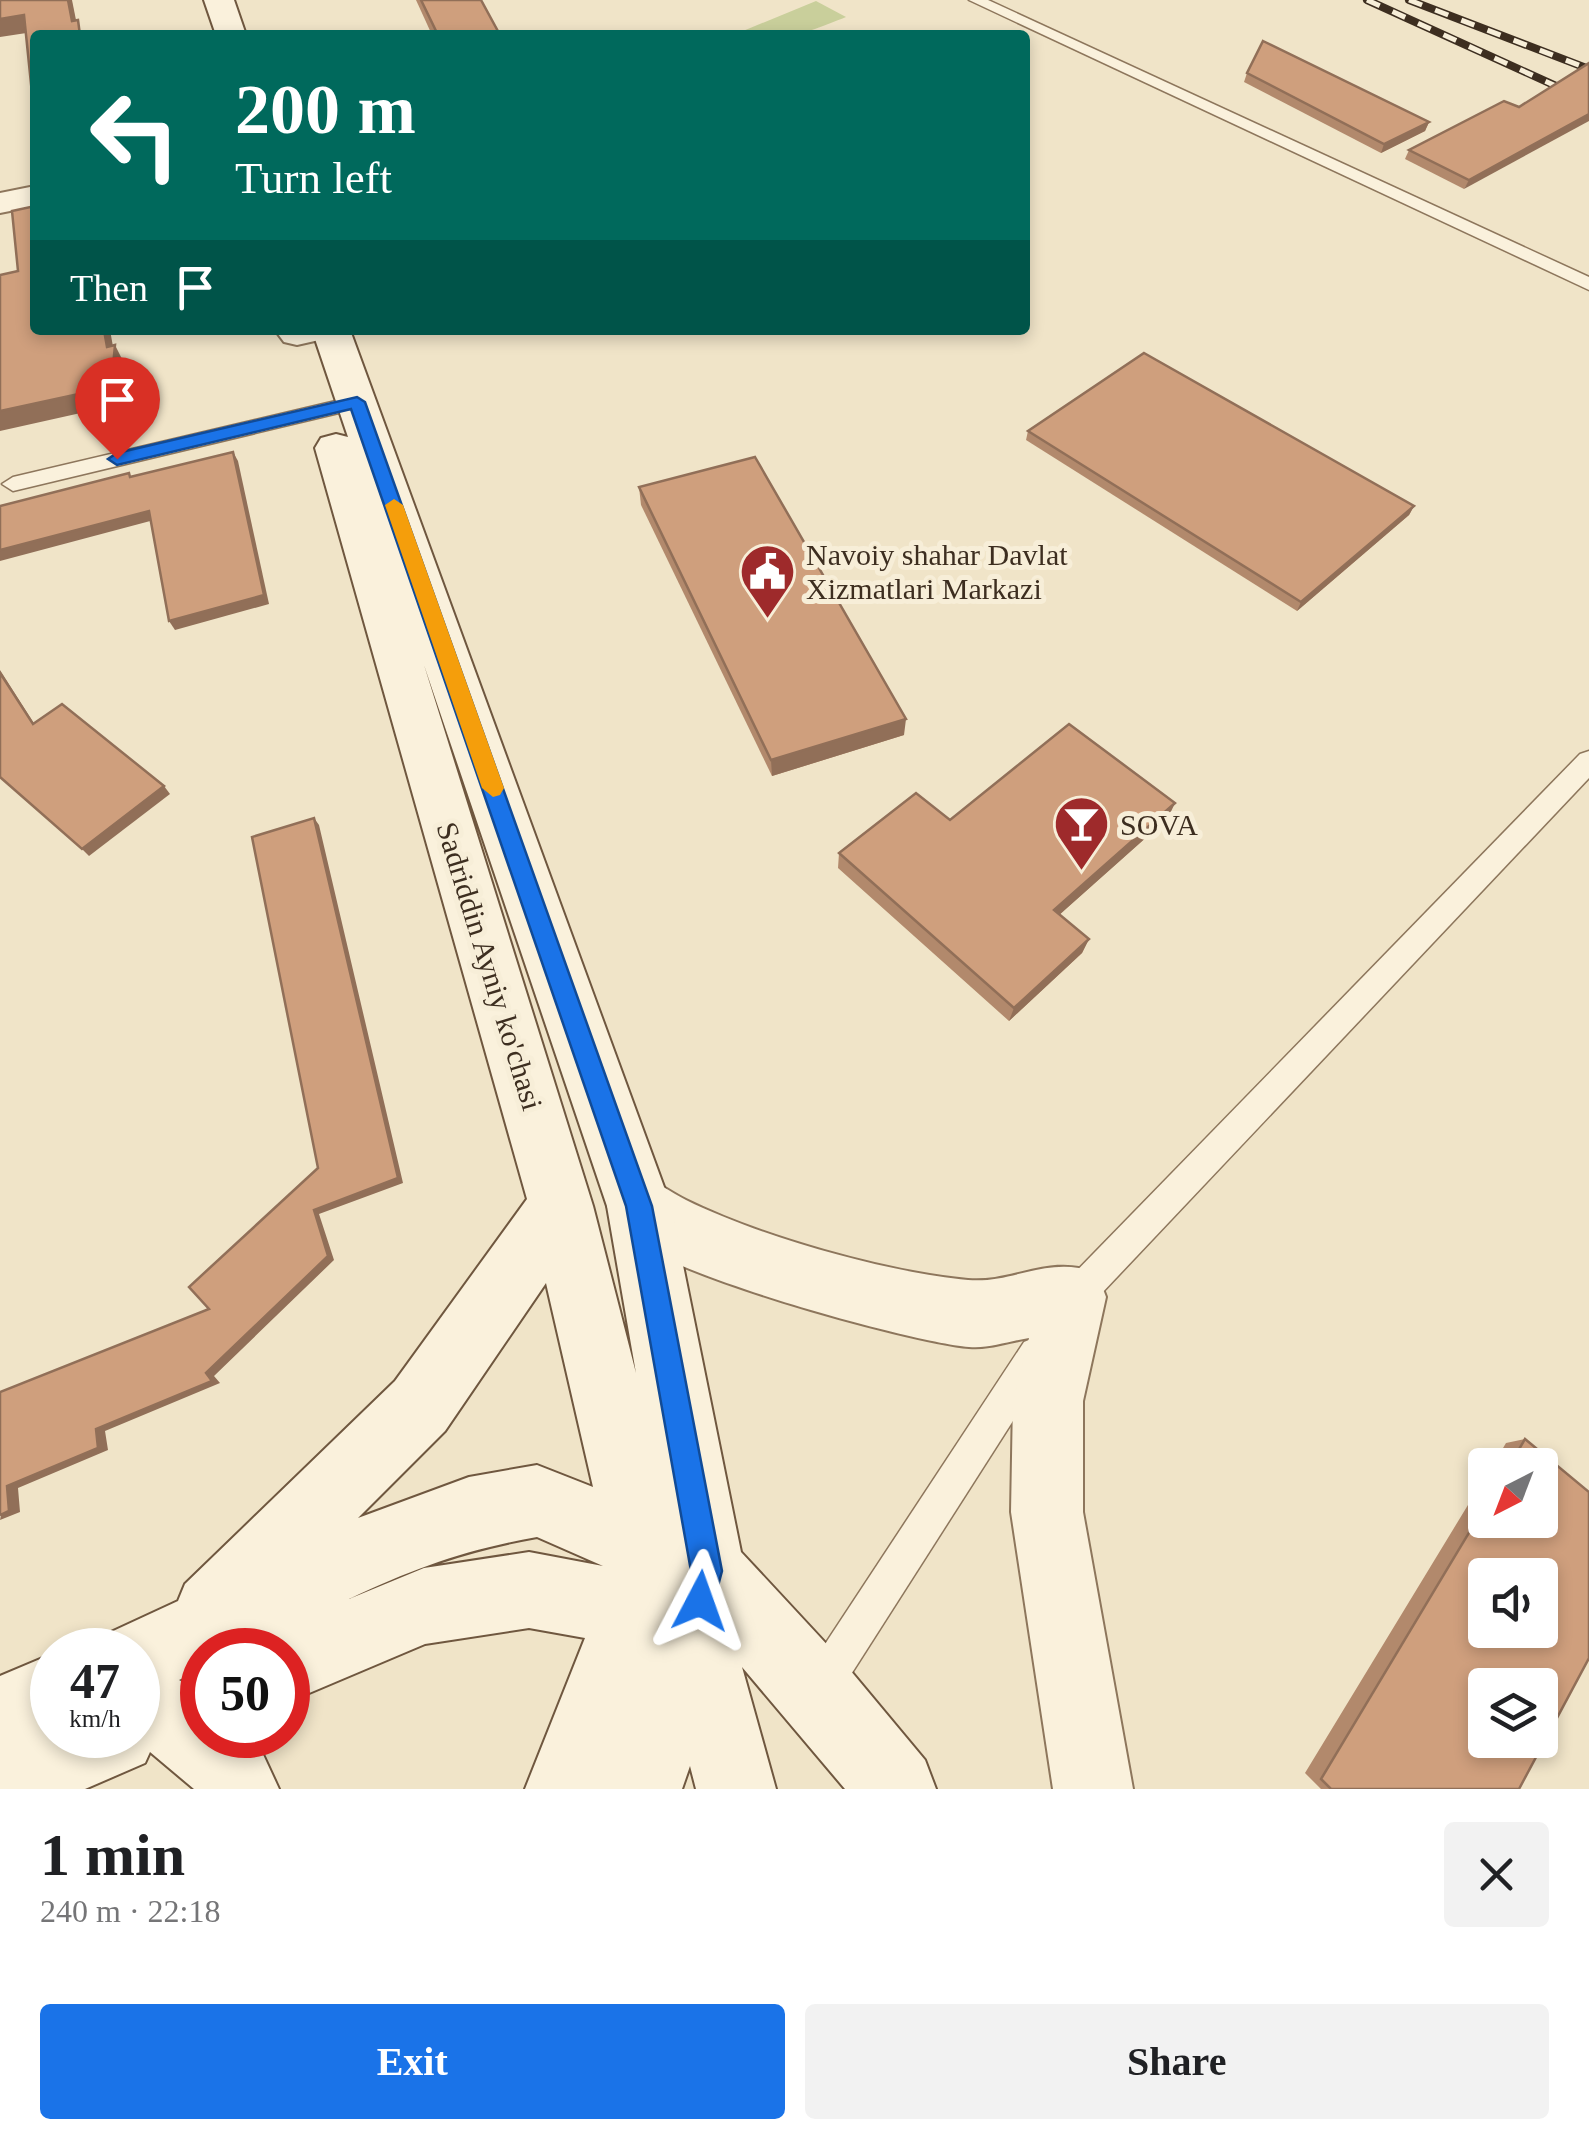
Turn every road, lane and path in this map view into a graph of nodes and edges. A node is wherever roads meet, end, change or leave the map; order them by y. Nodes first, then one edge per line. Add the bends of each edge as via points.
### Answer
1 (192, 0) edge
2 (219, 0) edge
3 (976, 0) edge
4 (202, 30) edge
5 (229, 30) edge
6 (30, 197) edge
7 (0, 203) edge
8 (1589, 284) edge
9 (311, 335) edge
10 (341, 406) junction
11 (13, 484) dead end
12 (1589, 761) edge
13 (561, 1206) junction
14 (639, 1206) junction
15 (1073, 1297) junction
16 (669, 1589) junction
17 (310, 1654) edge
18 (793, 1667) junction
19 (160, 1692) edge
20 (160, 1693) edge
21 (160, 1698) edge
22 (30, 1703) edge
23 (0, 1715) edge
24 (47, 1758) edge
25 (653, 1760) edge
26 (0, 1785) edge
27 (239, 1789) edge
28 (565, 1789) edge
29 (736, 1789) edge
30 (896, 1789) edge
31 (1093, 1789) edge

1 - 4 main road
2 - 5 main road
3 - 8 lane
6 - 7 street
9 - 10 main road, Sadriddin Ayniy ko'chasi
10 - 11 lane
10 - 13 main road, Sadriddin Ayniy ko'chasi
10 - 14 main road, Sadriddin Ayniy ko'chasi
12 - 15 lane
13 - 16 main road, Sadriddin Ayniy ko'chasi
13 - 19 main road via 420,1406
14 - 15 main road via 664,1224 776,1267 872,1295 972,1314
14 - 16 main road, Sadriddin Ayniy ko'chasi
15 - 18 lane
15 - 31 main road via 1048,1400 1047,1512
16 - 17 main road via 529,1590 424,1606
16 - 18 main road
16 - 20 main road via 537,1502 469,1513 395,1539
16 - 25 main road, Sadriddin Ayniy ko'chasi
16 - 28 main road
16 - 29 main road, Sadriddin Ayniy ko'chasi
18 - 30 main road
21 - 27 main road via 228,1765
22 - 23 main road
24 - 26 main road

